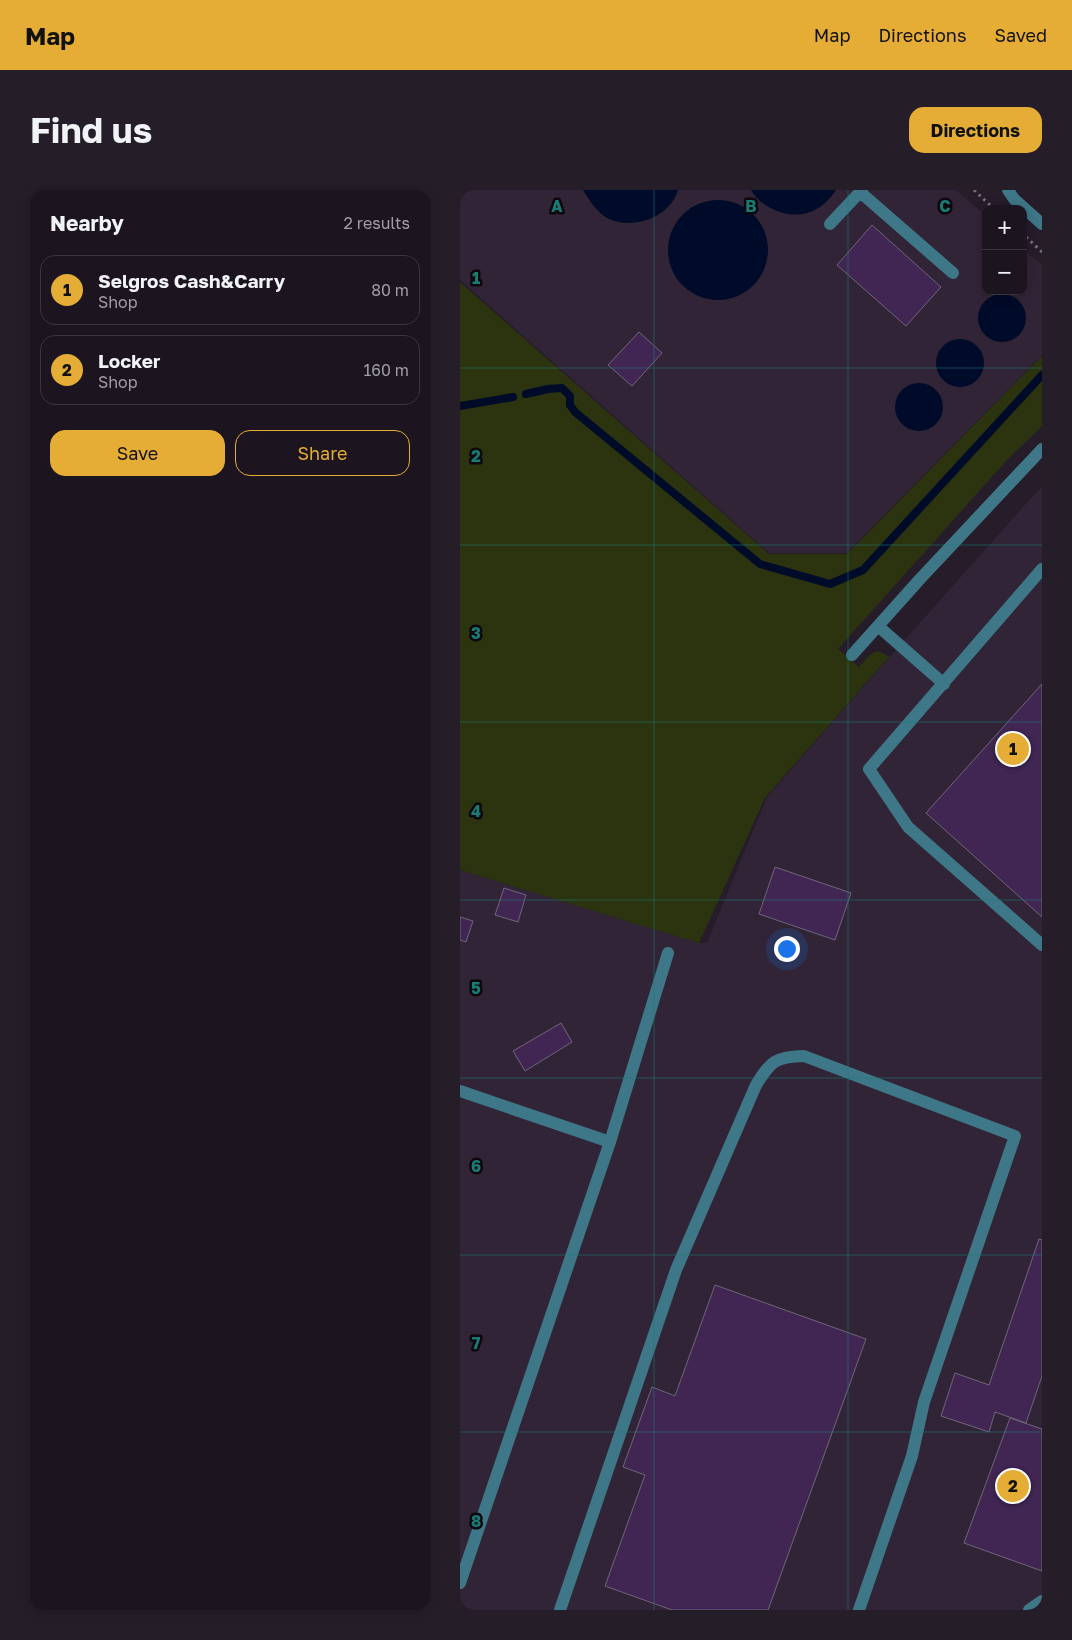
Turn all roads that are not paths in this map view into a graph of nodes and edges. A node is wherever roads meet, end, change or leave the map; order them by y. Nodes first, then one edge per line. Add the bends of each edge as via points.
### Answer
1 (1008, 190) edge
2 (861, 191) edge
3 (830, 224) dead end
4 (1042, 224) edge
5 (953, 273) dead end
6 (1042, 449) edge
7 (1042, 569) edge
8 (878, 626) junction
9 (852, 655) dead end
10 (944, 684) junction
11 (1042, 945) edge
12 (668, 953) dead end
13 (460, 1090) edge
14 (610, 1142) junction
15 (460, 1583) edge
16 (1042, 1601) edge
17 (560, 1610) edge
18 (859, 1610) edge
19 (1030, 1610) edge

1 - 4 street
2 - 3 street
2 - 5 street
6 - 8 street
7 - 10 street
8 - 9 street
8 - 10 street
10 - 11 street via 869,769 908,827
12 - 14 street
13 - 14 street
14 - 15 street
16 - 19 street
17 - 18 street via 676,1270 756,1085 768,1067 785,1057 804,1056 1015,1136 924,1402 912,1456

